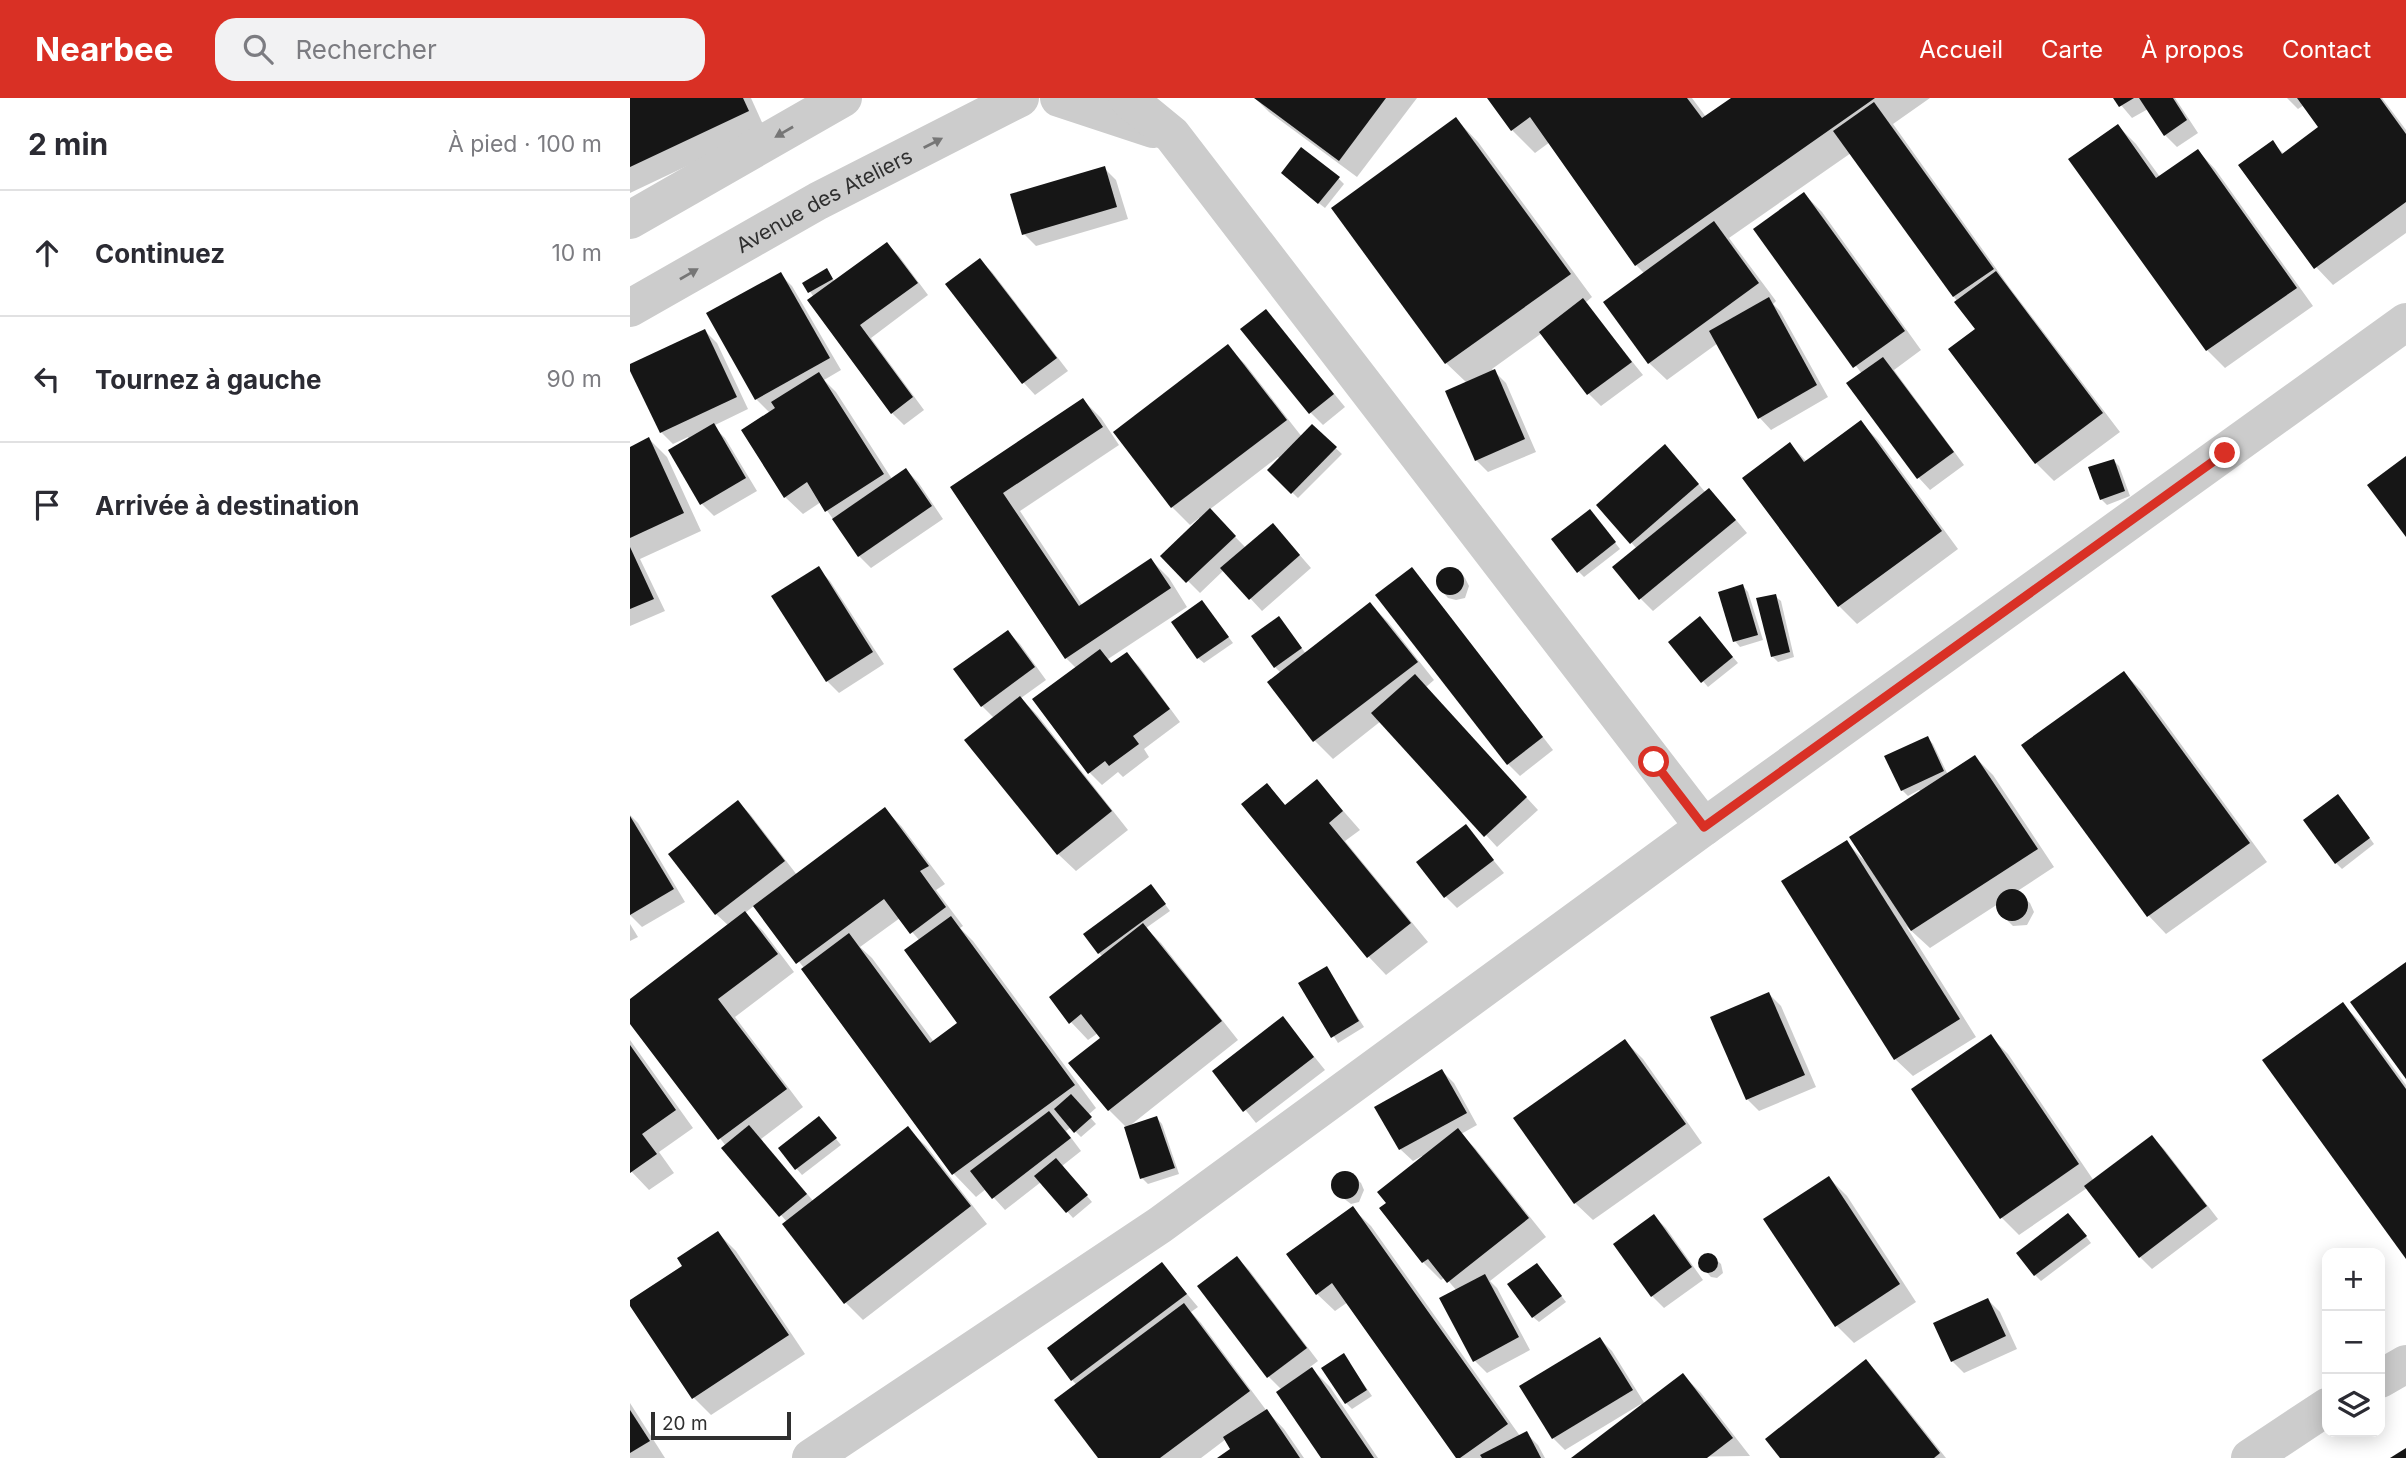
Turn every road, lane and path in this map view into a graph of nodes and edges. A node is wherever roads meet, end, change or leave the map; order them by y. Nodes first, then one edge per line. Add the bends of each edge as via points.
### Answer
1 (843, 98) edge
2 (1020, 98) edge
3 (1059, 98) edge
4 (1127, 98) edge
5 (1172, 135) junction
6 (630, 220) edge
7 (630, 308) edge
8 (2406, 322) edge
9 (1704, 827) junction
10 (2406, 1364) edge
11 (2385, 1376) edge
12 (2322, 1410) edge
13 (811, 1458) edge
14 (2250, 1458) edge

1 -> 6 street
7 -> 2 street, Avenue des Ateliers via 818,201
3 - 5 street
4 - 5 street
5 - 9 street
8 - 9 street
9 - 13 street via 1160,1225
10 - 11 street
12 - 14 street

